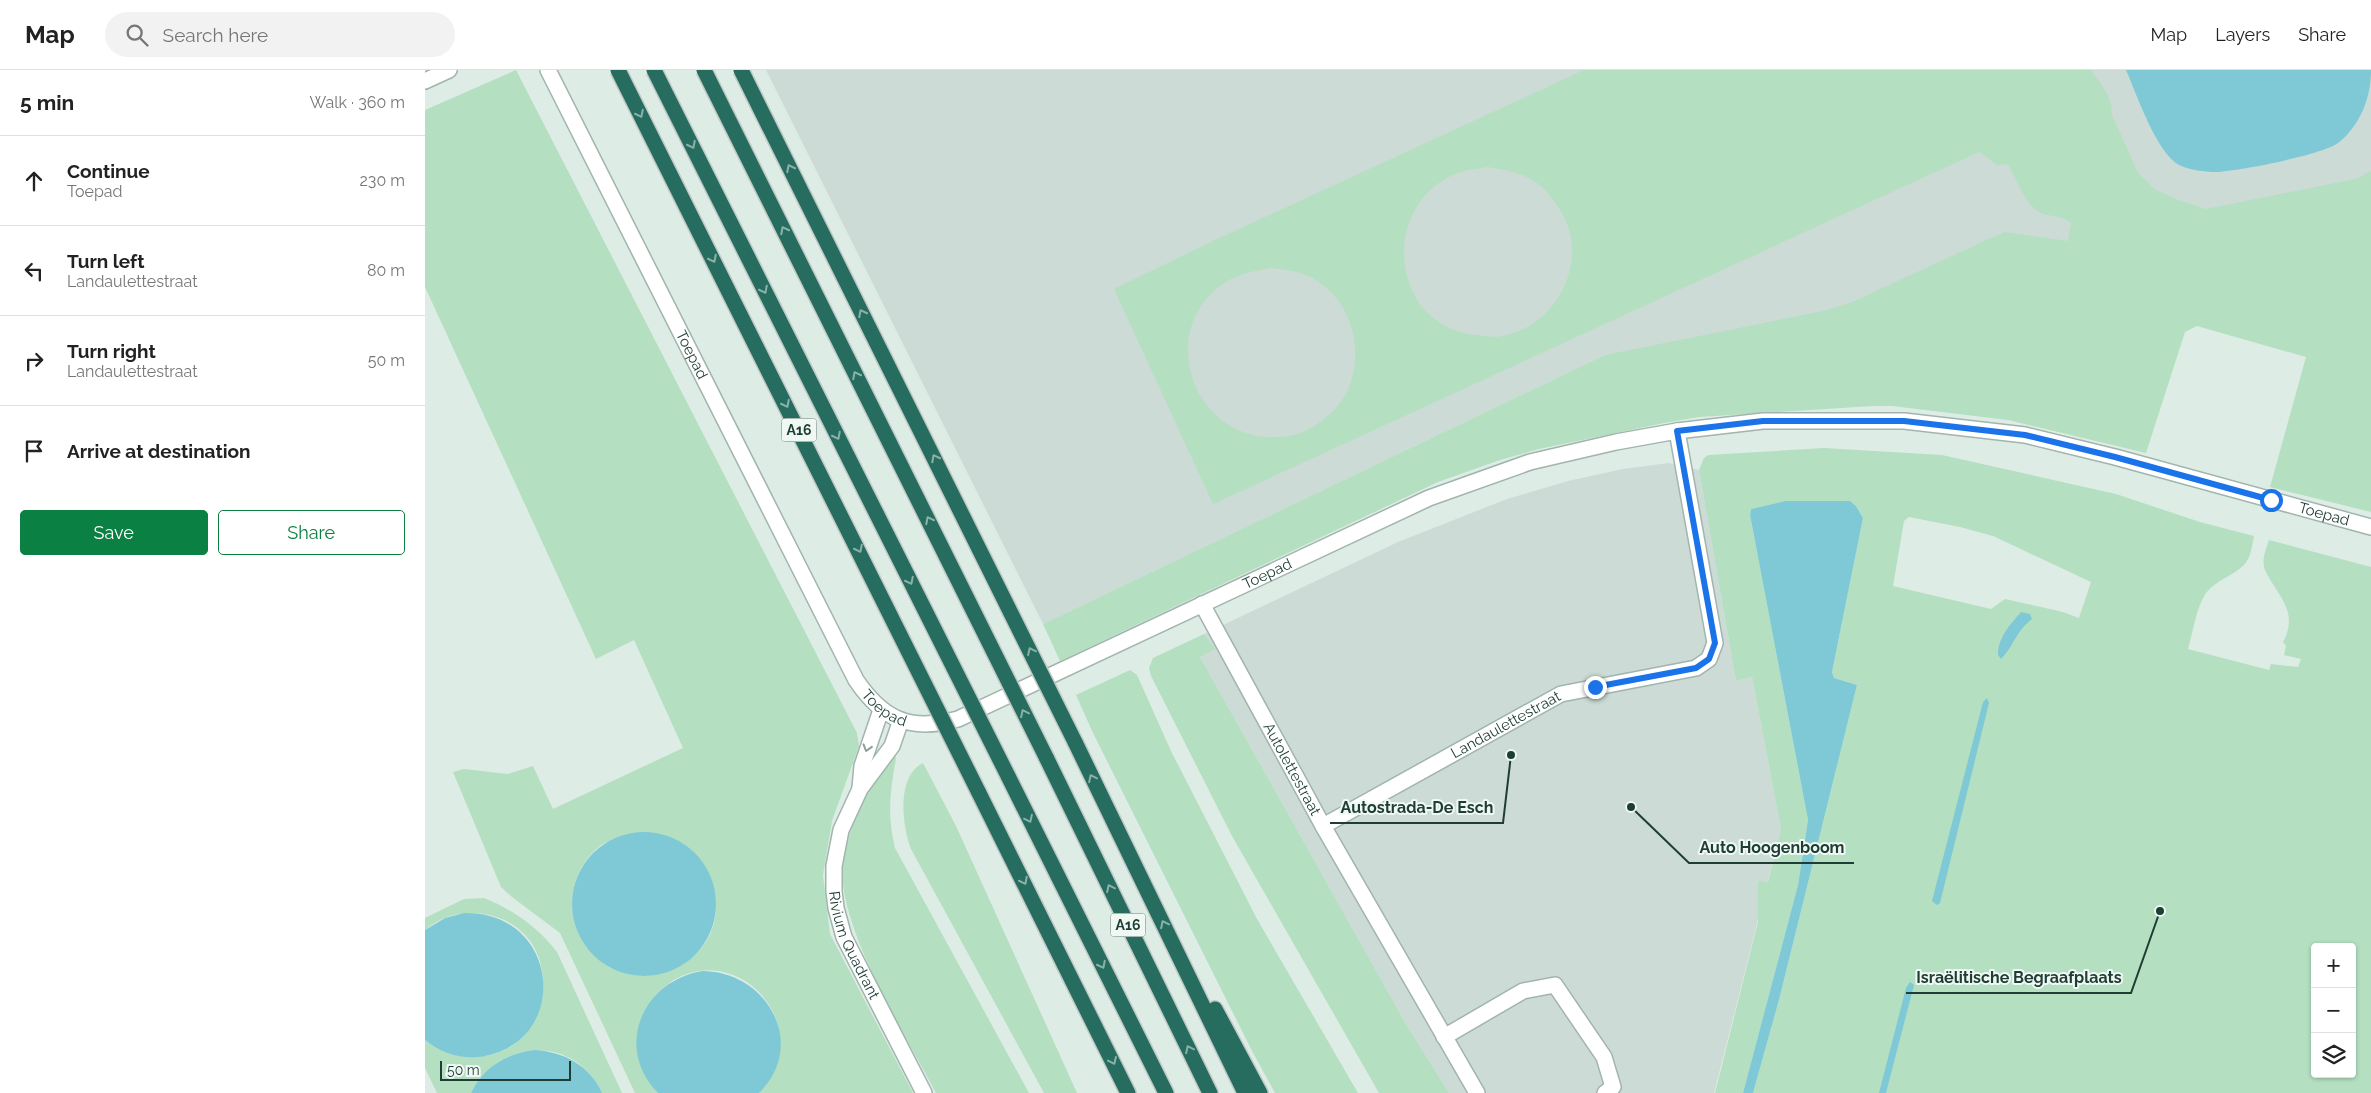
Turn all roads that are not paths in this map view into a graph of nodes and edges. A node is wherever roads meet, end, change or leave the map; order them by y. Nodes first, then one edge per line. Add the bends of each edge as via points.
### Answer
1 (449, 70) edge
2 (548, 70) edge
3 (618, 70) edge
4 (654, 70) edge
5 (704, 70) edge
6 (741, 70) edge
7 (425, 81) edge
8 (1677, 431) junction
9 (2371, 527) edge
10 (1202, 604) junction
11 (881, 710) junction
12 (901, 720) junction
13 (860, 789) junction
14 (1323, 826) junction
15 (1185, 968) junction
16 (1444, 1037) junction
17 (924, 1093) edge
18 (1128, 1093) edge
19 (1165, 1093) edge
20 (1210, 1093) edge
21 (1245, 1093) edge
22 (1260, 1093) edge
23 (1477, 1093) edge
24 (1605, 1093) edge

1 - 7 street
2 - 11 street, Toepad via 856,680
3 -> 18 highway, A16, bridge
4 -> 19 highway, A16, bridge
20 -> 5 highway, A16, bridge
15 -> 6 highway, A16, bridge
8 - 9 street, Toepad via 1763,421 1904,421 2025,435
8 - 10 street, Toepad via 1530,462 1429,498
8 - 14 street, Landaulettestraat via 1715,643 1709,659 1696,668 1561,694
10 - 12 street, Toepad via 958,718 923,724
10 - 14 street, Autolettestraat
11 - 12 street, Toepad
11 -> 13 street, Rivium Quadrant via 862,766
12 - 13 street, Rivium Quadrant via 892,746
13 - 17 street, Rivium Quadrant via 836,846 836,908 844,937
14 - 16 street, Autolettestraat
15 - 21 highway, A16
15 - 22 highway, A16 via 1212,1002
16 - 23 street, Autolettestraat
16 - 24 street via 1523,991 1555,985 1604,1057 1613,1087

